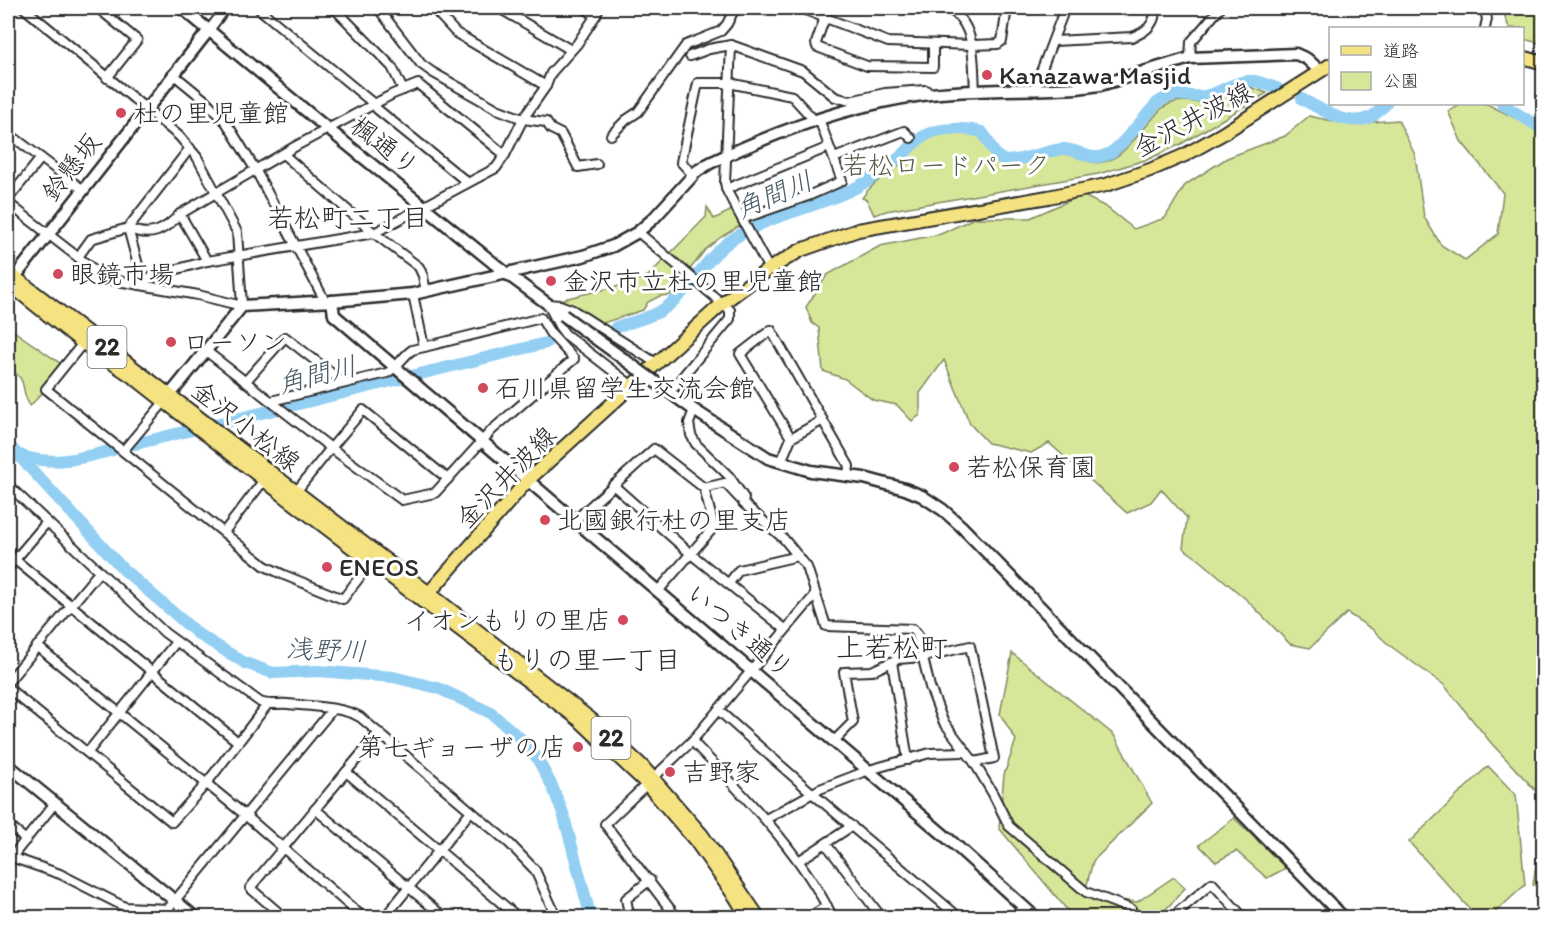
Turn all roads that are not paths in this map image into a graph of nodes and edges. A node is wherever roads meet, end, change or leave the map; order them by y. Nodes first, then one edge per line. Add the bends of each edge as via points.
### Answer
1 (24, 8) edge
2 (98, 8) edge
3 (182, 8) edge
4 (226, 8) edge
5 (258, 8) edge
6 (334, 8) edge
7 (378, 8) edge
8 (433, 8) edge
9 (499, 8) edge
10 (584, 8) edge
11 (735, 8) edge
12 (800, 8) edge
13 (947, 8) edge
14 (1008, 8) edge
15 (1065, 8) edge
16 (1155, 8) edge
17 (1220, 8) edge
18 (1484, 8) edge
19 (598, 11) edge
20 (827, 18) junction
21 (1485, 27) edge
22 (209, 30) junction
23 (1054, 41) junction
24 (933, 44) junction
25 (731, 45) junction
26 (972, 45) junction
27 (571, 50) junction
28 (690, 56) dead end
29 (1190, 58) junction
30 (1524, 58) edge
31 (1544, 63) edge
32 (1325, 68) edge
33 (173, 74) junction
34 (107, 78) junction
35 (729, 83) junction
36 (546, 86) junction
37 (975, 88) junction
38 (403, 90) junction
39 (1034, 90) junction
40 (374, 104) junction
41 (146, 108) junction
42 (523, 119) junction
43 (816, 119) junction
44 (328, 129) junction
45 (8, 133) edge
46 (611, 135) dead end
47 (911, 138) dead end
48 (830, 147) junction
49 (190, 148) junction
50 (283, 154) junction
51 (505, 155) junction
52 (725, 155) junction
53 (41, 158) junction
54 (834, 158) junction
55 (597, 164) dead end
56 (255, 169) junction
57 (693, 175) junction
58 (467, 182) junction
59 (82, 189) junction
60 (726, 189) junction
61 (218, 193) junction
62 (8, 201) edge
63 (424, 206) junction
64 (180, 213) junction
65 (743, 222) junction
66 (128, 228) junction
67 (374, 232) junction
68 (638, 232) junction
69 (47, 234) junction
70 (295, 247) junction
71 (239, 255) junction
72 (78, 257) junction
73 (207, 261) junction
74 (769, 269) junction
75 (507, 274) junction
76 (9, 281) edge
77 (141, 285) junction
78 (426, 292) junction
79 (413, 294) junction
80 (328, 301) junction
81 (723, 303) junction
82 (548, 304) junction
83 (242, 306) junction
84 (83, 343) junction
85 (424, 347) junction
86 (206, 351) junction
87 (656, 363) junction
88 (399, 370) junction
89 (245, 382) junction
90 (344, 383) junction
91 (631, 385) junction
92 (667, 391) junction
93 (168, 398) junction
94 (273, 403) junction
95 (694, 410) junction
96 (823, 420) junction
97 (212, 433) junction
98 (791, 438) junction
99 (482, 441) junction
100 (331, 448) junction
101 (123, 451) junction
102 (781, 462) junction
103 (848, 477) junction
104 (448, 479) junction
105 (264, 480) junction
106 (528, 480) junction
107 (8, 485) edge
108 (613, 485) junction
109 (704, 488) junction
110 (295, 493) junction
111 (743, 503) junction
112 (574, 520) junction
113 (47, 522) junction
114 (224, 532) junction
115 (8, 554) edge
116 (691, 554) junction
117 (798, 556) junction
118 (15, 560) junction
119 (371, 562) junction
120 (8, 568) edge
121 (99, 572) junction
122 (729, 583) junction
123 (658, 591) junction
124 (815, 595) junction
125 (426, 597) junction
126 (70, 606) junction
127 (785, 629) junction
128 (176, 642) junction
129 (37, 646) junction
130 (923, 657) junction
131 (892, 662) junction
132 (750, 670) junction
133 (152, 673) junction
134 (8, 682) edge
135 (8, 688) edge
136 (267, 705) junction
137 (332, 710) junction
138 (718, 710) junction
139 (120, 714) junction
140 (378, 733) junction
141 (692, 741) junction
142 (834, 741) junction
143 (238, 742) junction
144 (88, 752) junction
145 (965, 752) junction
146 (908, 760) junction
147 (974, 762) junction
148 (8, 765) edge
149 (869, 770) junction
150 (346, 772) junction
151 (650, 780) junction
152 (206, 784) junction
153 (812, 793) junction
154 (55, 803) junction
155 (315, 809) junction
156 (471, 811) junction
157 (244, 815) junction
158 (766, 819) junction
159 (8, 825) edge
160 (852, 826) junction
161 (26, 840) junction
162 (826, 844) junction
163 (283, 849) junction
164 (441, 850) junction
165 (9, 857) edge
166 (800, 860) junction
167 (650, 880) junction
168 (410, 887) junction
169 (175, 900) junction
170 (827, 906) junction
171 (1024, 906) junction
172 (1343, 917) edge
173 (196, 918) edge
174 (285, 918) edge
175 (364, 918) edge
176 (384, 918) edge
177 (445, 918) edge
178 (519, 918) edge
179 (557, 918) edge
180 (630, 918) edge
181 (677, 918) edge
182 (748, 918) edge
183 (759, 918) edge
184 (808, 918) edge
185 (833, 918) edge
186 (882, 918) edge
187 (960, 918) edge
188 (1013, 918) edge
189 (1036, 918) edge
190 (1129, 918) edge
191 (1179, 918) edge
192 (1245, 918) edge

1 - 34 street
2 - 34 street via 137,40
3 - 22 street, 楓通り
4 - 22 street
5 - 40 street
6 - 38 street via 392,67
7 - 42 street via 426,68 497,109
8 - 36 street via 456,33
9 - 27 street
10 - 19 street
11 - 46 street via 721,31 686,45 638,112
12 - 20 street
13 - 26 street via 961,19
14 - 26 street via 1002,41
15 - 23 street
16 - 23 street via 1151,25 1144,33 1132,37
17 - 29 street via 1191,42
18 - 21 street
19 - 27 street
20 - 24 street via 888,42
20 - 24 street via 817,46 867,66 933,67
22 - 33 street, 鈴懸坂
22 - 44 street, 楓通り
23 - 39 street
24 - 26 street
25 - 28 street
25 - 35 street
25 - 37 street via 803,71 835,97 850,101 885,93
26 - 37 street
27 - 36 street via 551,73
29 - 32 street via 1296,54
29 - 39 street via 1100,85
30 - 31 main road
32 - 74 main road, 金沢井波線 via 1222,134 1150,170 1106,185 850,232 801,250
33 - 41 street, 鈴懸坂
33 - 56 street via 220,115
34 - 41 street
35 - 43 street via 792,96
35 - 52 street
35 - 57 street via 698,83 681,162
36 - 42 street
37 - 39 street
37 - 43 street via 893,99
38 - 40 street
38 - 51 street via 418,84
40 - 44 street
40 - 58 street
41 - 49 street
41 - 59 street, 鈴懸坂
42 - 51 street
42 - 55 street via 546,122 561,134 578,167
43 - 48 street
43 - 52 street
44 - 50 street
44 - 63 street, 楓通り
45 - 53 street
47 - 54 street via 904,131
48 - 54 street
48 - 60 street
49 - 61 street
49 - 66 street
50 - 56 street
50 - 67 street
51 - 58 street via 496,168
52 - 57 street
52 - 60 street
53 - 59 street
53 - 62 street
54 - 65 street via 842,181
56 - 61 street
56 - 70 street
57 - 68 street
58 - 63 street
59 - 69 street, 鈴懸坂
60 - 65 street
61 - 64 street
61 - 71 street via 237,232
62 - 69 street
63 - 67 street
63 - 75 street, 楓通り
64 - 66 street via 157,232
64 - 73 street
65 - 74 street
66 - 72 street via 91,239
66 - 77 street
67 - 70 street
67 - 78 street via 419,267
68 - 75 street via 583,256
68 - 81 street
69 - 72 street
69 - 76 street, 鈴懸坂
70 - 71 street
70 - 80 street
71 - 73 street
71 - 83 street
72 - 77 street via 106,279
73 - 77 street via 152,276
74 - 81 main road, 金沢井波線
75 - 78 street
75 - 82 street, 楓通り
76 - 84 main road, 金沢小松線 / 22
76 - 93 main road, 金沢小松線 / 22
77 - 83 street
78 - 79 street
79 - 80 street
79 - 85 street
80 - 83 street
80 - 88 street via 334,315
81 - 87 main road, 金沢井波線
81 - 92 street via 730,310 730,319
82 - 87 street via 573,310
82 - 91 street via 566,334
82 - 92 street, 楓通り, bridge
83 - 86 street
84 - 93 main road, 金沢小松線 / 22
84 - 101 street via 46,389
85 - 88 street via 412,350
85 - 99 street via 541,318 574,358
86 - 89 street
86 - 93 street
87 - 91 main road, 金沢井波線
88 - 90 street
88 - 99 street, いつき通り
89 - 90 street via 285,337
89 - 94 street
90 - 94 street
91 - 106 main road, 金沢井波線
92 - 95 street, 楓通り
93 - 97 main road, 金沢小松線 / 22
93 - 101 street
94 - 100 street
95 - 102 street, 楓通り via 768,458
95 - 111 street via 691,435 729,476 744,498
96 - 98 street
96 - 98 street via 771,330 740,354
96 - 103 street via 849,466
97 - 105 main road, 金沢小松線 / 22
97 - 110 main road, 金沢小松線 / 22
98 - 102 street
99 - 104 street
99 - 106 street, いつき通り
100 - 104 street via 402,500 435,494
100 - 104 street via 363,410
100 - 110 street
101 - 114 street
102 - 103 street, 楓通り
103 - 172 street, 楓通り via 882,481 943,510
105 - 114 street
105 - 119 main road, 金沢小松線 / 22
106 - 112 street, いつき通り
106 - 125 main road, 金沢井波線
107 - 113 street
108 - 109 street via 654,449
108 - 112 street
108 - 116 street
109 - 111 street via 725,483
109 - 116 street via 714,527
110 - 125 main road, 金沢小松線 / 22
111 - 117 street
112 - 123 street, いつき通り
113 - 118 street
113 - 121 street
114 - 119 street via 266,566 337,598 343,599
115 - 118 street
116 - 122 street
116 - 123 street
117 - 122 street via 739,570
117 - 124 street via 807,567
118 - 120 street
118 - 126 street
119 - 125 main road, 金沢小松線 / 22
121 - 126 street
121 - 128 street
122 - 127 street
123 - 132 street, いつき通り
124 - 127 street
124 - 130 street via 826,626 913,629
125 - 151 main road, 22 via 583,713
126 - 129 street
126 - 133 street
127 - 132 street
128 - 133 street
128 - 136 street
129 - 134 street
129 - 139 street
130 - 131 street
130 - 145 street via 943,721
130 - 147 street via 970,646 994,758
131 - 142 street via 872,671 844,672 852,722
131 - 146 street
132 - 138 street
132 - 142 street, いつき通り
133 - 139 street
133 - 143 street
135 - 144 street
136 - 137 street
136 - 143 street
137 - 140 street via 354,713
137 - 157 street
138 - 141 street
138 - 153 street
139 - 144 street
139 - 152 street
140 - 150 street
140 - 156 street
141 - 151 street
141 - 158 street
142 - 149 street, いつき通り
143 - 152 street
144 - 152 street via 172,822
145 - 146 street via 930,753
145 - 147 street
146 - 149 street
147 - 190 street via 1009,826 1086,892 1131,909
148 - 154 street
149 - 153 street
149 - 171 street, いつき通り
150 - 155 street
150 - 164 street
151 - 167 street via 604,824
151 - 182 main road, 22
151 - 183 main road, 22 via 702,835
152 - 157 street
153 - 158 street
153 - 160 street
154 - 161 street
154 - 169 street
155 - 163 street
155 - 168 street
156 - 164 street
156 - 179 street via 536,870
157 - 163 street
157 - 169 street
158 - 166 street
159 - 161 street
160 - 162 street
160 - 187 street
161 - 165 street
162 - 166 street
162 - 186 street
163 - 174 street via 250,888
163 - 175 street
164 - 168 street
164 - 178 street
165 - 169 street via 60,874 125,907 168,909
166 - 170 street
167 - 180 street via 626,899
167 - 181 street
168 - 176 street
168 - 177 street
169 - 173 street
170 - 184 street
170 - 185 street
171 - 188 street
171 - 189 street, いつき通り
191 - 192 street via 1179,911 1212,883

